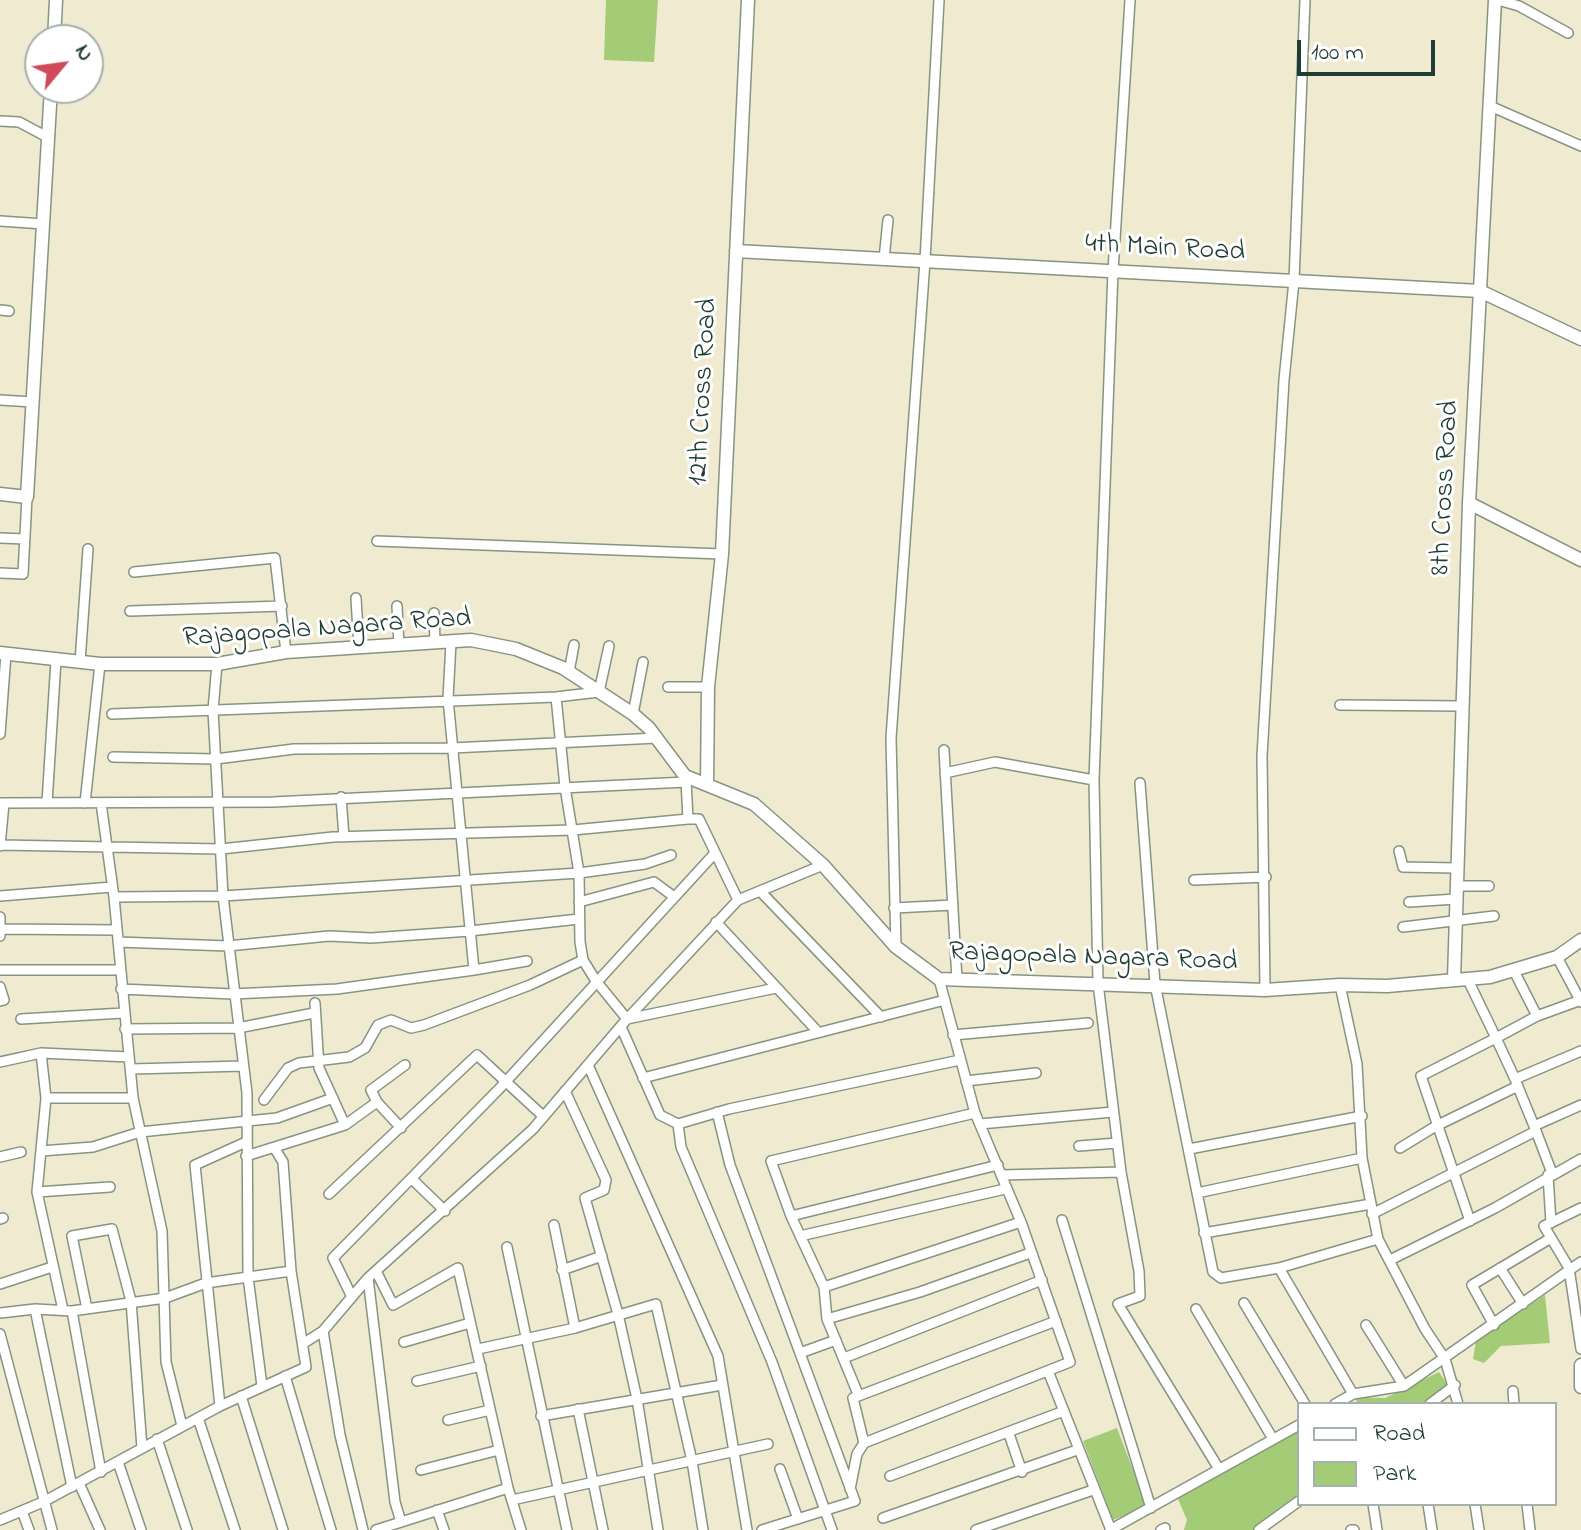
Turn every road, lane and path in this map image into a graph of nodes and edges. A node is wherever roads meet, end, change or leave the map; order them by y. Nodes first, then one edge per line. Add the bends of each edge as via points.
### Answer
1 (56, 0) edge
2 (748, 0) edge
3 (939, 0) edge
4 (1130, 0) edge
5 (1305, 0) edge
6 (1496, 0) edge
7 (55, 24) edge
8 (1568, 33) dead end
9 (50, 104) edge
10 (1490, 106) junction
11 (0, 121) edge
12 (49, 138) junction
13 (1581, 146) edge
14 (888, 220) dead end
15 (0, 221) edge
16 (44, 224) junction
17 (736, 251) junction
18 (884, 259) junction
19 (925, 261) junction
20 (1113, 271) junction
21 (1294, 281) junction
22 (1480, 291) junction
23 (1581, 339) edge
24 (0, 400) edge
25 (33, 402) junction
26 (0, 494) edge
27 (27, 497) junction
28 (1469, 503) junction
29 (0, 538) edge
30 (25, 539) junction
31 (377, 541) dead end
32 (88, 549) dead end
33 (722, 554) junction
34 (1581, 560) edge
35 (134, 572) dead end
36 (0, 573) edge
37 (356, 598) dead end
38 (282, 606) junction
39 (397, 606) dead end
40 (130, 611) dead end
41 (434, 613) dead end
42 (451, 642) junction
43 (435, 643) junction
44 (574, 645) dead end
45 (399, 646) junction
46 (609, 646) dead end
47 (359, 648) junction
48 (286, 652) junction
49 (3, 653) edge
50 (56, 660) junction
51 (80, 662) junction
52 (643, 662) dead end
53 (100, 664) junction
54 (217, 664) junction
55 (569, 672) junction
56 (668, 687) dead end
57 (708, 687) junction
58 (599, 692) junction
59 (556, 697) junction
60 (448, 699) junction
61 (1340, 705) dead end
62 (1462, 706) junction
63 (213, 710) junction
64 (112, 714) dead end
65 (633, 714) junction
66 (0, 734) edge
67 (657, 738) junction
68 (561, 743) junction
69 (452, 748) junction
70 (944, 750) dead end
71 (113, 757) dead end
72 (216, 759) junction
73 (945, 773) junction
74 (686, 779) junction
75 (1094, 780) junction
76 (1140, 783) dead end
77 (707, 785) junction
78 (565, 787) junction
79 (456, 792) junction
80 (341, 797) junction
81 (2, 803) edge
82 (47, 803) junction
83 (85, 803) junction
84 (101, 803) junction
85 (220, 803) junction
86 (688, 819) junction
87 (573, 830) junction
88 (462, 836) junction
89 (344, 837) junction
90 (0, 845) edge
91 (108, 846) junction
92 (221, 849) junction
93 (1399, 851) dead end
94 (715, 853) junction
95 (671, 855) dead end
96 (823, 865) junction
97 (1456, 868) junction
98 (579, 873) junction
99 (1266, 877) junction
100 (467, 880) junction
101 (1194, 880) dead end
102 (1489, 886) dead end
103 (113, 892) junction
104 (761, 892) junction
105 (1456, 892) junction
106 (0, 896) edge
107 (223, 896) junction
108 (673, 896) junction
109 (738, 900) junction
110 (579, 902) junction
111 (1409, 902) dead end
112 (953, 905) junction
113 (894, 908) junction
114 (1494, 916) dead end
115 (0, 917) edge
116 (579, 919) junction
117 (1456, 919) junction
118 (716, 922) junction
119 (1403, 927) dead end
120 (1, 929) edge
121 (117, 930) junction
122 (470, 931) junction
123 (0, 936) edge
124 (1581, 940) edge
125 (118, 942) junction
126 (228, 946) junction
127 (896, 947) junction
128 (1557, 957) junction
129 (583, 960) junction
130 (527, 961) dead end
131 (1513, 969) junction
132 (0, 970) edge
133 (119, 970) junction
134 (474, 970) junction
135 (939, 979) junction
136 (1461, 979) junction
137 (957, 980) junction
138 (596, 981) junction
139 (1098, 983) junction
140 (1155, 984) junction
141 (1340, 985) junction
142 (0, 987) edge
143 (776, 988) junction
144 (121, 989) junction
145 (1265, 990) junction
146 (233, 994) junction
147 (945, 1000) junction
148 (0, 1001) edge
149 (1581, 1001) edge
150 (123, 1013) junction
151 (1537, 1016) junction
152 (881, 1017) junction
153 (21, 1019) dead end
154 (624, 1023) junction
155 (1088, 1023) dead end
156 (238, 1028) junction
157 (125, 1029) junction
158 (818, 1032) junction
159 (953, 1035) junction
160 (1496, 1038) junction
161 (1581, 1051) edge
162 (41, 1053) junction
163 (129, 1057) junction
164 (317, 1060) junction
165 (960, 1060) junction
166 (0, 1062) edge
167 (405, 1065) dead end
168 (588, 1065) junction
169 (243, 1066) junction
170 (132, 1069) junction
171 (1036, 1073) dead end
172 (643, 1078) junction
173 (966, 1081) junction
174 (505, 1082) junction
175 (1516, 1083) junction
176 (565, 1091) junction
177 (46, 1098) junction
178 (133, 1098) junction
179 (333, 1098) junction
180 (264, 1100) dead end
181 (377, 1102) junction
182 (1581, 1105) edge
183 (717, 1112) junction
184 (1113, 1112) junction
185 (975, 1113) junction
186 (543, 1116) junction
187 (1362, 1116) junction
188 (248, 1121) junction
189 (678, 1124) junction
190 (980, 1124) junction
191 (345, 1125) junction
192 (1436, 1126) junction
193 (401, 1128) junction
194 (1535, 1129) junction
195 (140, 1132) junction
196 (246, 1142) junction
197 (1117, 1143) junction
198 (1079, 1146) dead end
199 (1400, 1148) dead end
200 (275, 1149) junction
201 (1189, 1149) junction
202 (41, 1151) junction
203 (21, 1152) dead end
204 (246, 1156) junction
205 (0, 1157) edge
206 (1362, 1158) junction
207 (1581, 1159) edge
208 (999, 1170) junction
209 (1121, 1172) junction
210 (1452, 1173) junction
211 (1550, 1174) junction
212 (413, 1180) junction
213 (110, 1187) dead end
214 (1005, 1189) junction
215 (37, 1192) junction
216 (1197, 1193) junction
217 (329, 1194) dead end
218 (1581, 1208) edge
219 (1371, 1209) junction
220 (445, 1211) junction
221 (791, 1216) junction
222 (1062, 1220) dead end
223 (1470, 1221) junction
224 (1021, 1222) junction
225 (1551, 1223) junction
226 (554, 1225) dead end
227 (1204, 1233) junction
228 (800, 1236) junction
229 (1551, 1238) junction
230 (1378, 1239) junction
231 (507, 1247) dead end
232 (1030, 1253) junction
233 (602, 1256) junction
234 (1390, 1260) junction
235 (1581, 1262) edge
236 (52, 1267) junction
237 (1279, 1268) junction
238 (1500, 1268) junction
239 (1569, 1268) junction
240 (562, 1270) junction
241 (291, 1271) junction
242 (372, 1275) junction
243 (248, 1277) junction
244 (1042, 1280) junction
245 (206, 1283) junction
246 (0, 1284) edge
247 (824, 1287) junction
248 (352, 1297) junction
249 (165, 1298) junction
250 (131, 1301) junction
251 (1578, 1302) edge
252 (1244, 1303) dead end
253 (1523, 1304) junction
254 (35, 1309) junction
255 (87, 1309) junction
256 (1196, 1309) dead end
257 (67, 1310) junction
258 (0, 1313) edge
259 (618, 1314) junction
260 (827, 1319) junction
261 (1056, 1321) junction
262 (470, 1323) junction
263 (1366, 1325) dead end
264 (1494, 1325) junction
265 (575, 1328) junction
266 (323, 1331) junction
267 (0, 1334) edge
268 (527, 1339) junction
269 (836, 1340) junction
270 (404, 1342) dead end
271 (304, 1343) junction
272 (478, 1349) junction
273 (800, 1353) junction
274 (1580, 1357) edge
275 (3, 1358) edge
276 (844, 1358) junction
277 (1445, 1359) junction
278 (481, 1366) junction
279 (1048, 1371) junction
280 (285, 1376) junction
281 (417, 1381) dead end
282 (722, 1385) junction
283 (1455, 1385) junction
284 (262, 1386) junction
285 (1404, 1386) junction
286 (1581, 1387) edge
287 (1513, 1391) dead end
288 (677, 1393) junction
289 (858, 1394) junction
290 (1353, 1394) junction
291 (241, 1396) junction
292 (637, 1399) junction
293 (1304, 1402) edge
294 (1339, 1402) edge
295 (1433, 1402) edge
296 (1458, 1402) edge
297 (1514, 1402) edge
298 (220, 1406) junction
299 (578, 1409) junction
300 (490, 1410) junction
301 (1064, 1411) junction
302 (541, 1416) junction
303 (198, 1418) junction
304 (448, 1420) dead end
305 (182, 1426) junction
306 (1297, 1426) edge
307 (1009, 1434) junction
308 (157, 1439) junction
309 (1273, 1439) junction
310 (864, 1443) junction
311 (768, 1444) dead end
312 (142, 1448) junction
313 (499, 1450) junction
314 (1077, 1450) junction
315 (733, 1452) junction
316 (692, 1461) junction
317 (118, 1462) junction
318 (780, 1469) dead end
319 (1219, 1469) junction
320 (421, 1470) dead end
321 (101, 1472) junction
322 (648, 1472) junction
323 (1022, 1472) junction
324 (890, 1476) dead end
325 (592, 1482) junction
326 (76, 1485) junction
327 (508, 1488) junction
328 (850, 1489) junction
329 (559, 1490) junction
330 (1093, 1490) junction
331 (512, 1500) junction
332 (43, 1502) junction
333 (1297, 1502) edge
334 (1373, 1506) edge
335 (1428, 1506) edge
336 (1475, 1506) edge
337 (1527, 1506) edge
338 (1151, 1508) junction
339 (437, 1510) junction
340 (22, 1511) junction
341 (825, 1511) junction
342 (883, 1518) dead end
343 (798, 1519) junction
344 (0, 1520) edge
345 (401, 1522) junction
346 (783, 1527) edge
347 (381, 1529) edge
348 (29, 1530) edge
349 (52, 1530) edge
350 (100, 1530) edge
351 (141, 1530) edge
352 (187, 1530) edge
353 (235, 1530) edge
354 (283, 1530) edge
355 (331, 1530) edge
356 (363, 1530) edge
357 (444, 1530) edge
358 (521, 1530) edge
359 (567, 1530) edge
360 (603, 1530) edge
361 (658, 1530) edge
362 (703, 1530) edge
363 (747, 1530) edge
364 (762, 1530) edge
365 (832, 1530) edge
366 (976, 1530) edge
367 (1111, 1530) edge
368 (1259, 1530) edge
369 (1377, 1530) edge
370 (1432, 1530) edge
371 (1479, 1530) edge
372 (1530, 1530) edge

1 - 7 street
2 - 17 street, 12th Cross Road
3 - 19 street
4 - 20 street
5 - 21 street
6 - 8 street via 1519,6
6 - 10 street, 8th Cross Road
9 - 12 street
10 - 13 street
10 - 22 street, 8th Cross Road
11 - 12 street via 19,122
12 - 16 street
14 - 18 street
15 - 16 street
16 - 25 street
17 - 18 street, 4th Main Road
17 - 33 street, 12th Cross Road
18 - 19 street, 4th Main Road
19 - 20 street, 4th Main Road
19 - 113 street via 891,738
20 - 21 street, 4th Main Road
20 - 75 street
21 - 22 street, 4th Main Road
21 - 99 street via 1262,756
22 - 23 street, 4th Main Road
22 - 28 street, 8th Cross Road
24 - 25 street
25 - 27 street
26 - 27 street
27 - 30 street
28 - 34 street
28 - 62 street, 8th Cross Road
29 - 30 street
30 - 36 street via 23,574
31 - 33 street
32 - 51 street
33 - 57 street, 12th Cross Road
35 - 38 street via 275,558
37 - 47 street
38 - 40 street
38 - 48 street
39 - 45 street
41 - 43 street
42 - 43 street, Rajagopala Nagara Road
42 - 55 street, Rajagopala Nagara Road via 471,640 516,649
42 - 60 street
43 - 45 street, Rajagopala Nagara Road
44 - 55 street
45 - 47 street, Rajagopala Nagara Road
46 - 58 street
47 - 48 street, Rajagopala Nagara Road
48 - 54 street, Rajagopala Nagara Road
49 - 50 street, Rajagopala Nagara Road
49 - 66 street
50 - 51 street, Rajagopala Nagara Road
50 - 82 street
51 - 53 street, Rajagopala Nagara Road
52 - 65 street
53 - 54 street, Rajagopala Nagara Road
53 - 83 street
54 - 63 street
55 - 58 street, Rajagopala Nagara Road
56 - 57 street
57 - 77 street, 12th Cross Road
58 - 59 street
58 - 65 street, Rajagopala Nagara Road
59 - 60 street
59 - 68 street
60 - 63 street
60 - 69 street
61 - 62 street
62 - 97 street, 8th Cross Road
63 - 64 street
63 - 72 street
65 - 67 street, Rajagopala Nagara Road
67 - 68 street
67 - 74 street, Rajagopala Nagara Road
68 - 69 street
68 - 78 street
69 - 72 street via 294,749
69 - 79 street
70 - 73 street
71 - 72 street
72 - 85 street
73 - 75 street via 995,762
73 - 112 street
74 - 77 street, Rajagopala Nagara Road
74 - 78 street
74 - 86 street
75 - 139 street
76 - 140 street
77 - 96 street, Rajagopala Nagara Road via 754,804
78 - 79 street
78 - 87 street
79 - 80 street
79 - 88 street
80 - 85 street
80 - 89 street
81 - 82 street
81 - 90 street
82 - 83 street
83 - 84 street
84 - 85 street
84 - 91 street
85 - 92 street
86 - 87 street
86 - 94 street via 699,819
87 - 88 street
87 - 98 street
88 - 89 street
88 - 100 street
89 - 92 street
90 - 91 street
91 - 92 street
91 - 103 street
92 - 107 street
93 - 97 street via 1403,867
94 - 108 street
94 - 109 street
95 - 98 street
96 - 104 street
96 - 127 street, Rajagopala Nagara Road
97 - 105 street, 8th Cross Road
98 - 100 street
98 - 110 street
99 - 101 street
99 - 145 street
100 - 107 street
100 - 122 street
102 - 105 street
103 - 106 street
103 - 107 street
103 - 121 street
104 - 109 street
104 - 152 street
105 - 111 street
105 - 117 street, 8th Cross Road
107 - 126 street
108 - 110 street via 654,882
108 - 138 street
109 - 118 street
110 - 116 street
112 - 113 street
112 - 137 street
113 - 127 street
114 - 117 street
115 - 120 street
116 - 122 street
116 - 129 street
117 - 119 street
117 - 136 street, 8th Cross Road
118 - 143 street
118 - 154 street
120 - 121 street
120 - 123 street
121 - 125 street
122 - 126 street
122 - 134 street
124 - 128 street, Rajagopala Nagara Road
125 - 126 street
125 - 133 street
126 - 146 street
127 - 135 street, Rajagopala Nagara Road
128 - 131 street, Rajagopala Nagara Road
128 - 149 street
129 - 138 street
129 - 164 street via 424,1025 411,1028 391,1020 371,1033 358,1053
130 - 134 street
131 - 136 street, Rajagopala Nagara Road
131 - 151 street
132 - 133 street
133 - 144 street
134 - 146 street via 337,989
135 - 137 street, Rajagopala Nagara Road
135 - 147 street
136 - 141 street, Rajagopala Nagara Road
136 - 160 street
137 - 139 street, Rajagopala Nagara Road
138 - 154 street
138 - 174 street
139 - 140 street, Rajagopala Nagara Road
139 - 184 street
140 - 145 street, Rajagopala Nagara Road
140 - 201 street
141 - 145 street, Rajagopala Nagara Road
141 - 187 street
142 - 148 street
143 - 154 street
143 - 158 street
144 - 146 street
144 - 150 street
146 - 156 street
147 - 152 street
147 - 159 street
149 - 151 street
150 - 153 street
150 - 157 street
151 - 160 street
152 - 158 street
154 - 168 street
154 - 172 street
155 - 159 street
156 - 157 street
156 - 164 street via 314,1008
156 - 169 street
157 - 163 street
158 - 172 street
159 - 165 street
160 - 175 street
160 - 192 street via 1421,1076
161 - 175 street
162 - 163 street
162 - 166 street
162 - 177 street
163 - 170 street
164 - 179 street
164 - 180 street via 288,1068
165 - 173 street
165 - 183 street
167 - 181 street via 373,1085
168 - 176 street
168 - 282 street via 718,1356
169 - 170 street
169 - 188 street
170 - 178 street
171 - 173 street
172 - 189 street via 660,1115
173 - 185 street
174 - 186 street
174 - 193 street via 477,1055
174 - 212 street
175 - 192 street
175 - 194 street
176 - 186 street
176 - 233 street via 606,1180 604,1190 585,1198
177 - 178 street
177 - 202 street
178 - 195 street
179 - 188 street via 277,1118
179 - 191 street
181 - 191 street
181 - 193 street
182 - 194 street
183 - 189 street
183 - 273 street via 730,1165
184 - 190 street
184 - 197 street
185 - 190 street
185 - 221 street via 771,1161
186 - 220 street
187 - 201 street
187 - 206 street
188 - 195 street
188 - 196 street
189 - 341 street via 681,1147 772,1362
190 - 208 street
191 - 200 street
192 - 199 street
192 - 210 street
193 - 217 street
194 - 210 street
194 - 211 street
195 - 202 street via 93,1147
195 - 249 street via 162,1231
196 - 204 street
196 - 245 street via 195,1165
197 - 198 street
197 - 209 street
200 - 204 street
200 - 241 street via 283,1162
201 - 216 street
202 - 215 street
203 - 205 street
204 - 243 street
206 - 216 street
206 - 219 street
207 - 211 street
208 - 209 street
208 - 214 street
208 - 221 street
209 - 319 street via 1137,1250 1140,1296 1118,1304
210 - 219 street
210 - 223 street
211 - 223 street
211 - 225 street
212 - 220 street
212 - 248 street via 333,1258
213 - 215 street
214 - 224 street
214 - 228 street
215 - 236 street
216 - 227 street
218 - 225 street
219 - 227 street
219 - 230 street
220 - 242 street
221 - 228 street
222 - 338 street
223 - 234 street
224 - 232 street
224 - 247 street
225 - 229 street via 1544,1226
226 - 240 street
227 - 237 street via 1218,1278
228 - 247 street
229 - 238 street
229 - 239 street
230 - 234 street
230 - 237 street
231 - 268 street
232 - 244 street
232 - 260 street
233 - 240 street
233 - 259 street
234 - 277 street
235 - 239 street
236 - 246 street
236 - 257 street
237 - 290 street
238 - 253 street
238 - 264 street via 1472,1285
239 - 251 street
239 - 253 street
240 - 265 street
241 - 243 street
241 - 271 street
242 - 248 street
242 - 262 street via 393,1305 458,1268
242 - 345 street
243 - 245 street
243 - 284 street
244 - 261 street
244 - 276 street
245 - 249 street
245 - 298 street
247 - 260 street
248 - 266 street
249 - 250 street
249 - 305 street via 166,1362
250 - 255 street
250 - 255 street via 112,1229 72,1236
250 - 312 street
251 - 274 street
252 - 293 street
253 - 264 street
254 - 257 street
254 - 258 street
254 - 326 street
255 - 257 street
256 - 309 street
257 - 321 street
259 - 265 street
259 - 288 street via 656,1304
259 - 292 street
260 - 269 street
261 - 279 street via 1070,1362
261 - 289 street
262 - 270 street
262 - 272 street
263 - 285 street
264 - 277 street
265 - 268 street
266 - 271 street
266 - 356 street
267 - 275 street
268 - 272 street
268 - 302 street
269 - 273 street
269 - 276 street
271 - 280 street via 306,1367
272 - 278 street
273 - 328 street
274 - 286 street
275 - 332 street
276 - 289 street
277 - 283 street
277 - 285 street
278 - 281 street
278 - 300 street
279 - 301 street
279 - 310 street
280 - 284 street
280 - 355 street
282 - 288 street
282 - 315 street
283 - 295 street
283 - 296 street
284 - 291 street
285 - 290 street
287 - 297 street
288 - 292 street
288 - 316 street
289 - 310 street via 853,1403
290 - 294 street
291 - 298 street
291 - 354 street
292 - 299 street
292 - 322 street
298 - 303 street
299 - 302 street
299 - 325 street
300 - 304 street
300 - 313 street
301 - 307 street
301 - 314 street
302 - 329 street
303 - 305 street
303 - 353 street
305 - 308 street
306 - 309 street
307 - 323 street
307 - 324 street
308 - 312 street
308 - 352 street
309 - 319 street
310 - 328 street
311 - 315 street
312 - 317 street
313 - 320 street
313 - 327 street
314 - 323 street
314 - 330 street
315 - 316 street
315 - 363 street
316 - 322 street
316 - 362 street
317 - 321 street
317 - 351 street
318 - 343 street
319 - 338 street
321 - 326 street
322 - 325 street
322 - 361 street
323 - 342 street
325 - 329 street
325 - 360 street
326 - 332 street
326 - 350 street
327 - 331 street
327 - 339 street
328 - 341 street via 855,1501
329 - 331 street
329 - 359 street
330 - 366 street
330 - 367 street
331 - 358 street
332 - 340 street
332 - 349 street
333 - 368 street
334 - 369 street
335 - 370 street
336 - 371 street
337 - 372 street
338 - 367 street
339 - 345 street
339 - 357 street
340 - 344 street
340 - 348 street
341 - 343 street
341 - 365 street
343 - 346 street
345 - 347 street
346 - 364 street

